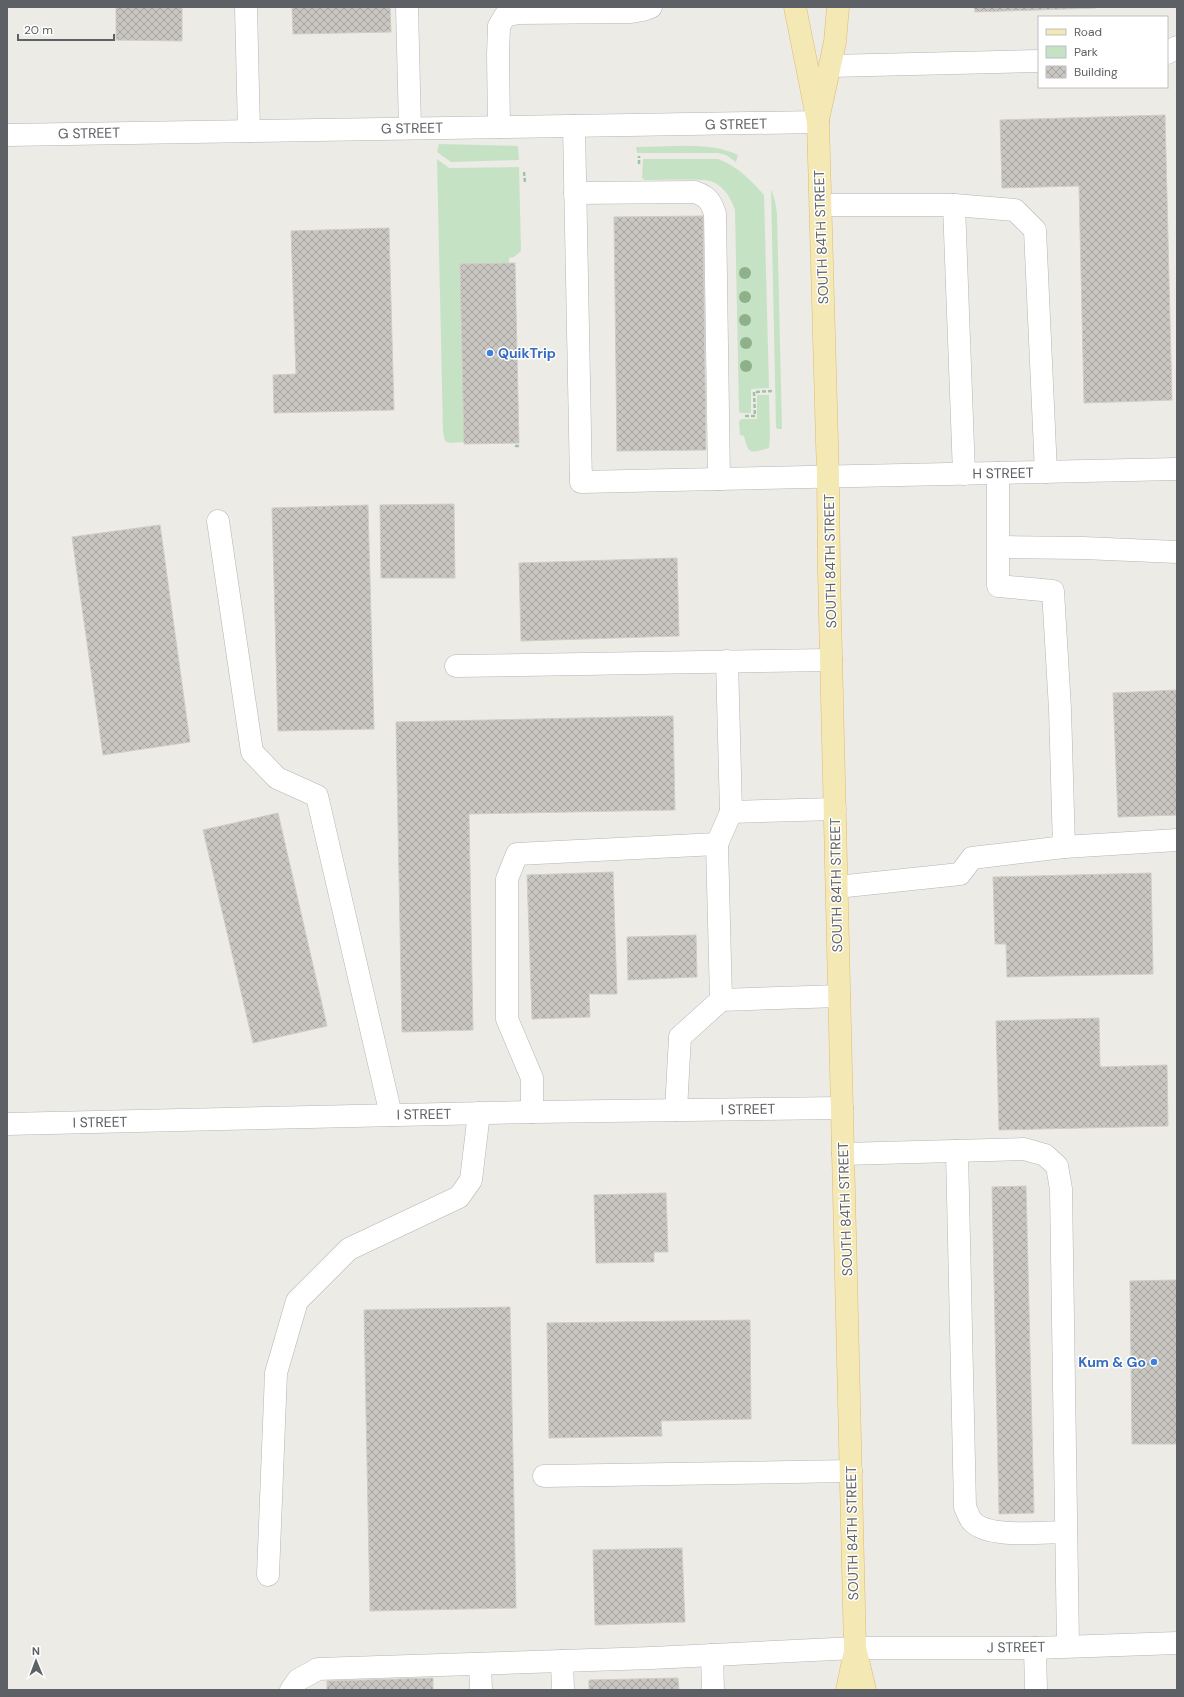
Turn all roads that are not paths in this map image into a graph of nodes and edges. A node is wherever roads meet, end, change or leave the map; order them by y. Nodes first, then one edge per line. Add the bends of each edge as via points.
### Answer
1 (246, 7) edge
2 (407, 7) edge
3 (651, 7) edge
4 (795, 7) edge
5 (838, 7) edge
6 (1177, 48) edge
7 (1168, 52) edge
8 (1038, 61) edge
9 (830, 66) junction
10 (818, 122) junction
11 (574, 126) junction
12 (499, 127) junction
13 (410, 128) junction
14 (249, 131) junction
15 (7, 135) edge
16 (576, 193) junction
17 (821, 205) junction
18 (954, 205) junction
19 (1177, 469) edge
20 (1046, 472) junction
21 (998, 473) junction
22 (964, 474) junction
23 (828, 477) junction
24 (719, 479) junction
25 (218, 521) dead end
26 (998, 547) junction
27 (1177, 552) edge
28 (831, 660) junction
29 (727, 662) junction
30 (456, 666) dead end
31 (835, 809) junction
32 (731, 812) junction
33 (1177, 840) edge
34 (717, 844) junction
35 (1064, 848) junction
36 (837, 887) junction
37 (839, 996) junction
38 (721, 1000) junction
39 (842, 1108) junction
40 (676, 1110) junction
41 (532, 1112) junction
42 (478, 1113) junction
43 (391, 1115) junction
44 (7, 1124) edge
45 (957, 1151) junction
46 (843, 1154) junction
47 (851, 1471) junction
48 (544, 1476) dead end
49 (1066, 1532) junction
50 (268, 1575) dead end
51 (1177, 1644) edge
52 (1068, 1646) junction
53 (855, 1648) junction
54 (1035, 1648) junction
55 (712, 1655) junction
56 (562, 1661) junction
57 (480, 1664) junction
58 (291, 1690) edge
59 (481, 1690) edge
60 (563, 1690) edge
61 (713, 1690) edge
62 (846, 1690) edge
63 (865, 1690) edge
64 (1036, 1690) edge

1 - 14 street
2 - 13 street
3 - 12 street via 631,12 518,13 505,16 499,26
4 - 10 main road, SOUTH 84TH STREET
5 - 9 main road, SOUTH 84TH STREET
6 - 7 street
8 - 9 street
9 - 10 main road, SOUTH 84TH STREET
10 - 11 street, G STREET
10 - 17 main road, SOUTH 84TH STREET
11 - 12 street, G STREET
11 - 16 street
12 - 13 street, G STREET
13 - 14 street, G STREET
14 - 15 street, G STREET
16 - 24 street via 695,192 705,196 712,204 715,214
16 - 24 street, H STREET via 581,482
17 - 18 street
17 - 23 main road, SOUTH 84TH STREET
18 - 20 street via 1015,210 1035,230
18 - 22 street
19 - 20 street, H STREET
20 - 21 street, H STREET
21 - 22 street, H STREET
21 - 26 street
22 - 23 street, H STREET
23 - 24 street, H STREET
23 - 28 main road, SOUTH 84TH STREET
25 - 43 street via 252,752 277,778 317,796
26 - 27 street
26 - 35 street via 998,586 1053,591
28 - 29 street
28 - 31 main road, SOUTH 84TH STREET
29 - 30 street
29 - 32 street
31 - 32 street
31 - 36 main road, SOUTH 84TH STREET
32 - 34 street
33 - 35 street
34 - 38 street
34 - 41 street via 517,854 507,879 507,1019 532,1078
35 - 36 street via 972,858 960,874
36 - 37 main road, SOUTH 84TH STREET
37 - 38 street
37 - 39 main road, SOUTH 84TH STREET
38 - 40 street via 680,1038
39 - 40 street, I STREET
39 - 46 main road, SOUTH 84TH STREET
40 - 41 street, I STREET
41 - 42 street, I STREET
42 - 43 street, I STREET
42 - 50 street via 471,1180 459,1197 349,1249 297,1301 276,1373
43 - 44 street, I STREET
45 - 46 street
45 - 49 street via 965,1507 972,1521 985,1529 1005,1533
45 - 49 street via 1024,1149 1045,1155 1057,1166 1061,1188
46 - 47 main road, SOUTH 84TH STREET
47 - 48 street
47 - 53 main road, SOUTH 84TH STREET
49 - 52 street
51 - 52 street, J STREET
52 - 54 street, J STREET
53 - 54 street, J STREET
53 - 55 street, J STREET
53 - 62 main road, SOUTH 84TH STREET
53 - 63 main road, SOUTH 84TH STREET
54 - 64 street
55 - 56 street, J STREET
55 - 61 street
56 - 57 street, J STREET
56 - 60 street
57 - 58 street, J STREET via 318,1669 298,1680
57 - 59 street

